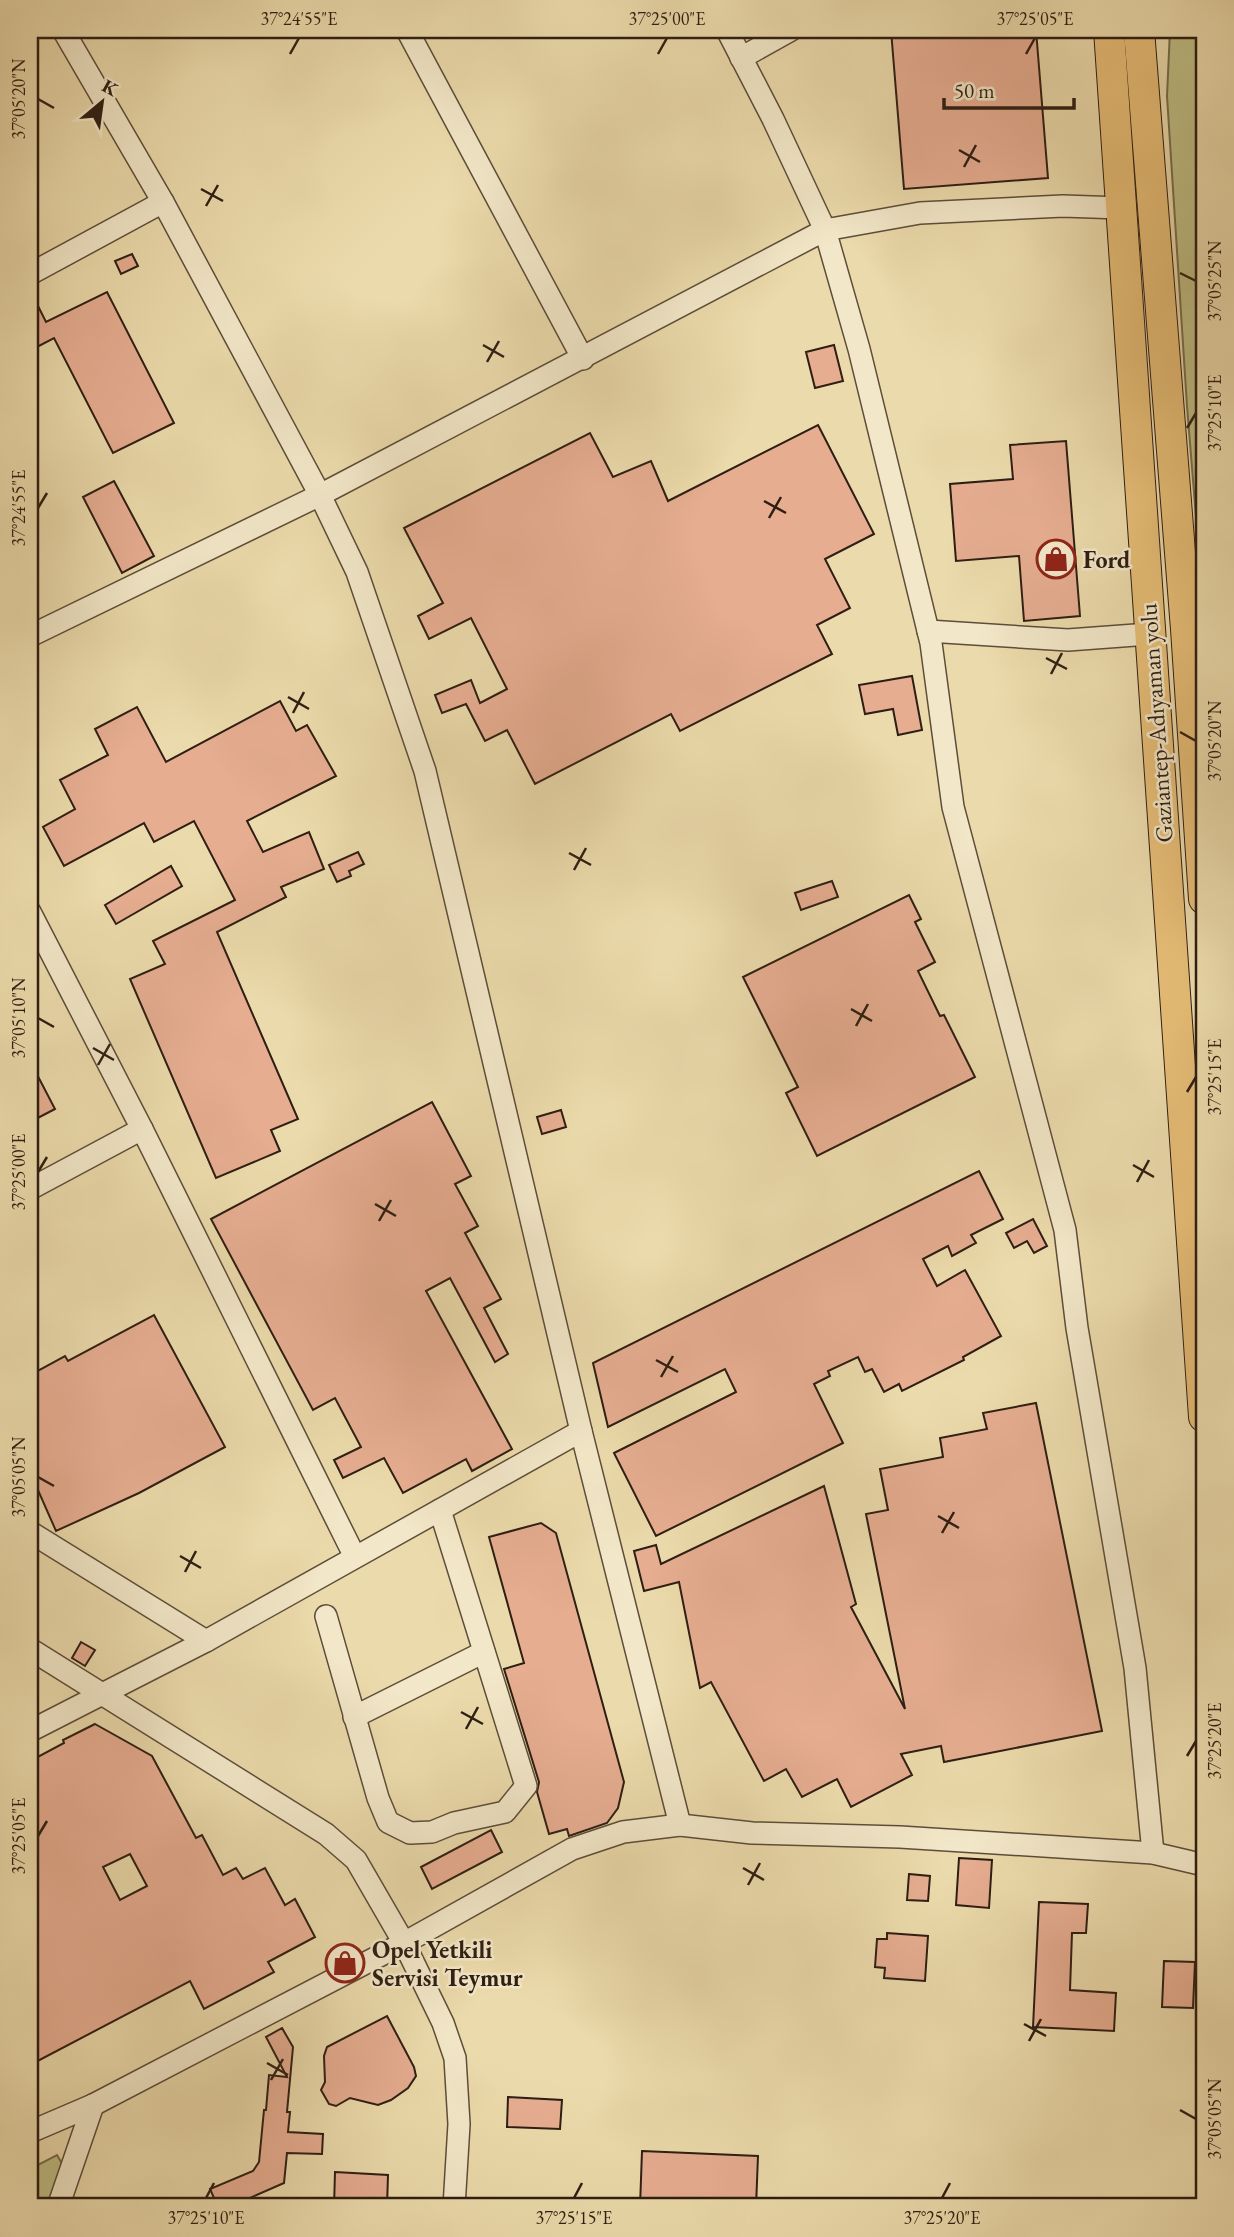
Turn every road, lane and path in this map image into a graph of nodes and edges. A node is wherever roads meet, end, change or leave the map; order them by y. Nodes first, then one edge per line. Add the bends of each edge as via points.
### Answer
1 (63, 30) edge
2 (407, 30) edge
3 (727, 30) edge
4 (791, 30) edge
5 (1109, 30) edge
6 (1139, 30) edge
7 (741, 58) junction
8 (163, 202) junction
9 (1121, 208) junction
10 (825, 230) junction
11 (30, 274) edge
12 (583, 359) junction
13 (320, 495) junction
14 (929, 631) junction
15 (1149, 634) junction
16 (30, 636) edge
17 (1204, 899) edge
18 (30, 912) edge
19 (142, 1129) junction
20 (30, 1189) edge
21 (1204, 1417) edge
22 (581, 1431) junction
23 (440, 1510) junction
24 (30, 1532) edge
25 (355, 1557) junction
26 (326, 1616) dead end
27 (206, 1641) junction
28 (30, 1649) edge
29 (484, 1652) junction
30 (103, 1695) junction
31 (354, 1717) junction
32 (30, 1731) edge
33 (680, 1825) junction
34 (1153, 1853) junction
35 (1204, 1865) edge
36 (404, 1943) junction
37 (93, 2105) junction
38 (30, 2132) edge
39 (58, 2207) edge
40 (454, 2207) edge

1 - 8 street
2 - 12 street
3 - 7 street
4 - 7 street
5 - 9 highway, Gaziantep-Adıyaman yolu
6 - 17 highway, Gaziantep-Adıyaman yolu
7 - 10 street
8 - 11 street
8 - 13 street
9 - 10 street via 920,213
9 - 15 highway, Gaziantep-Adıyaman yolu
10 - 12 street
10 - 14 street
12 - 13 street
13 - 16 street
13 - 22 street via 357,572 425,771
14 - 15 street via 1069,640
14 - 34 street via 953,807 1065,1230 1077,1328 1135,1668
15 - 21 highway, Gaziantep-Adıyaman yolu
18 - 19 street
19 - 20 street
19 - 25 street
22 - 23 street
22 - 33 street
23 - 25 street
23 - 29 street
24 - 27 street
25 - 27 street
26 - 31 street
27 - 30 street
28 - 30 street
29 - 31 street
29 - 31 street via 526,1786 505,1812 432,1832 410,1833 388,1822
30 - 32 street
30 - 36 street via 326,1834 356,1860
33 - 34 street via 752,1833
33 - 36 street via 623,1832 572,1849
34 - 35 street
36 - 37 street
36 - 40 street via 455,2058 459,2124
37 - 38 street
37 - 39 street

